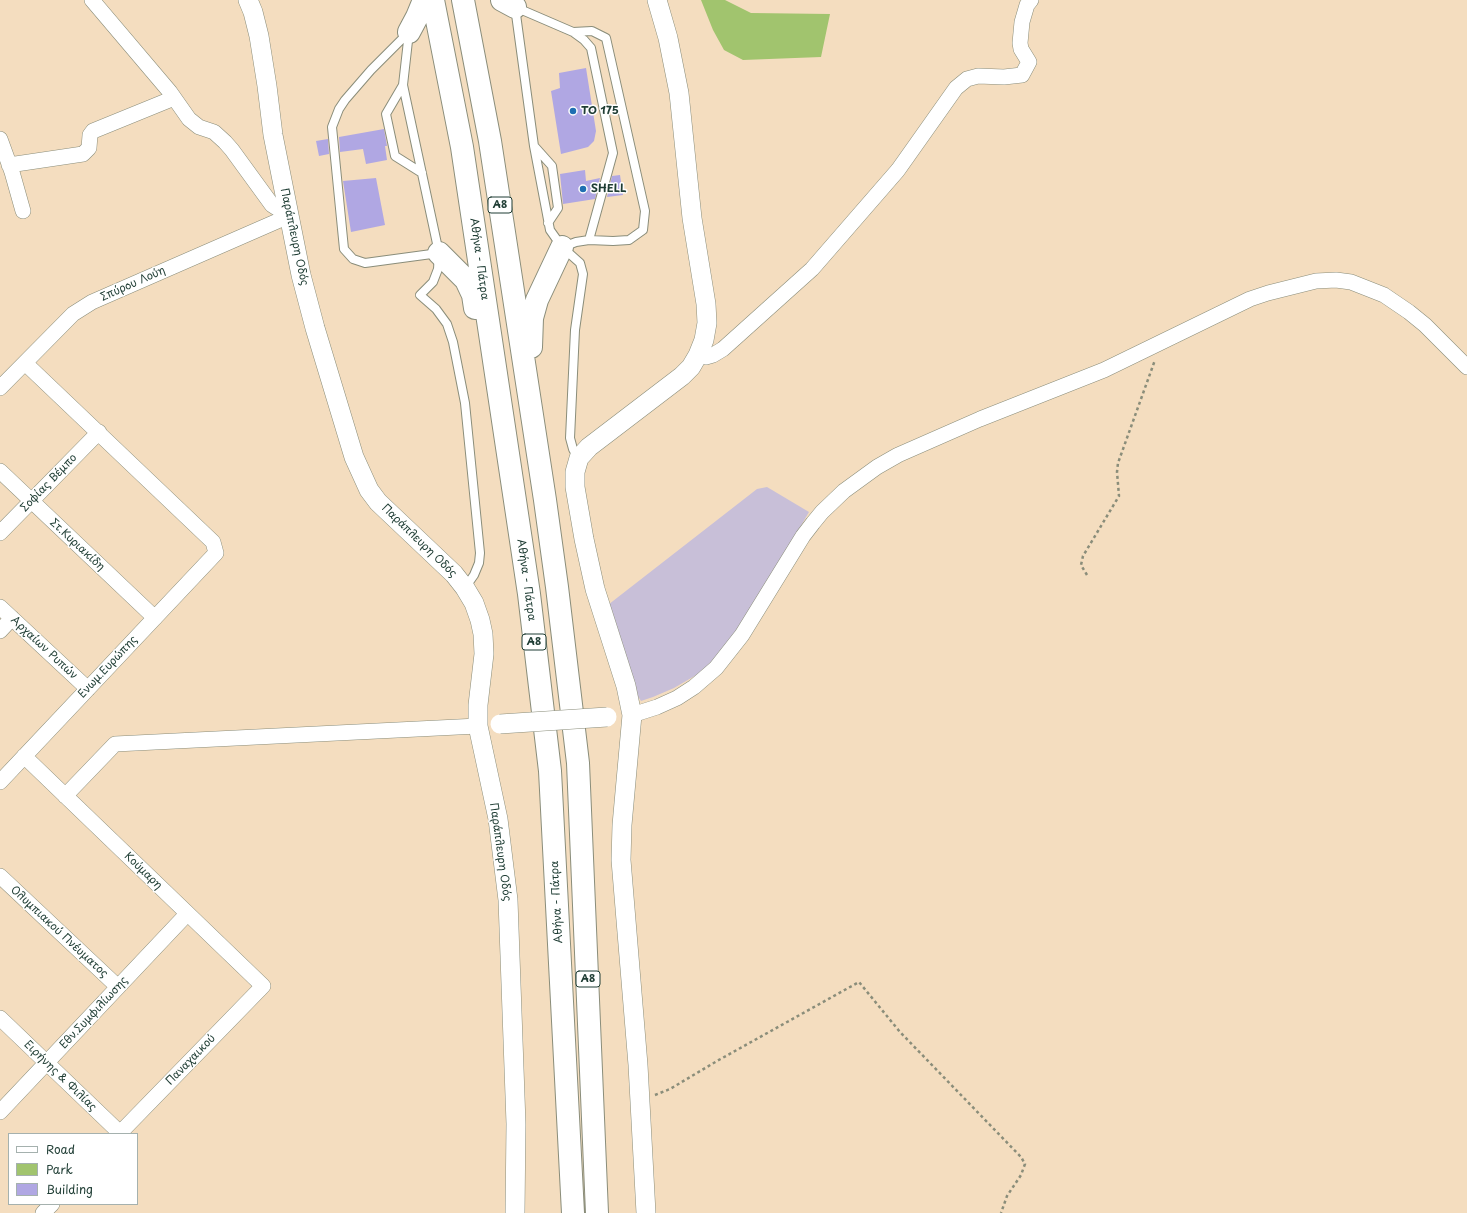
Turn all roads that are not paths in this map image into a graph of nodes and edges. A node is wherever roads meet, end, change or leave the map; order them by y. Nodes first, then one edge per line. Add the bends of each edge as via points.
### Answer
1 (92, 0) edge
2 (248, 0) edge
3 (424, 0) edge
4 (433, 0) edge
5 (463, 0) edge
6 (657, 0) edge
7 (1031, 0) edge
8 (508, 3) edge
9 (409, 32) junction
10 (573, 32) junction
11 (402, 84) junction
12 (174, 98) junction
13 (0, 139) edge
14 (534, 146) junction
15 (9, 165) junction
16 (422, 173) junction
17 (23, 211) dead end
18 (288, 216) junction
19 (548, 223) junction
20 (590, 240) junction
21 (562, 247) junction
22 (439, 253) junction
23 (698, 355) junction
24 (25, 363) junction
25 (1467, 367) edge
26 (0, 388) edge
27 (531, 410) junction
28 (502, 413) junction
29 (99, 432) junction
30 (579, 458) junction
31 (1, 475) edge
32 (31, 501) junction
33 (0, 533) edge
34 (465, 588) junction
35 (0, 607) edge
36 (12, 618) junction
37 (154, 618) junction
38 (0, 631) edge
39 (88, 689) junction
40 (632, 715) junction
41 (478, 726) junction
42 (24, 756) junction
43 (0, 782) edge
44 (65, 796) junction
45 (0, 876) edge
46 (187, 914) junction
47 (263, 986) joint
48 (118, 987) junction
49 (1, 1021) edge
50 (46, 1063) junction
51 (0, 1112) edge
52 (119, 1133) edge
53 (121, 1133) edge
54 (51, 1205) edge
55 (43, 1213) edge
56 (515, 1213) edge
57 (573, 1213) edge
58 (597, 1213) edge
59 (646, 1213) edge

1 - 12 street
2 - 18 street, Παράπλευρη Οδός via 259,36
3 - 9 highway
4 - 28 highway, Αθήνα - Πάτρα / Α8 via 462,147
5 - 27 highway, Α8 via 490,141
6 - 23 street via 679,93 692,218 706,304 707,323
7 - 23 street via 1022,22 1021,49 1029,62 1022,74 1004,78 978,76 967,79 956,88 898,170 812,269 723,350 706,357
8 - 10 lane
8 - 14 lane
9 - 11 lane
9 - 22 lane via 371,70 339,108 332,127 344,249 353,259 365,263
10 - 20 lane via 591,48 613,153
10 - 20 lane via 592,31 606,38 644,212 643,230 629,240
11 - 16 lane
11 - 16 lane via 386,114 395,156
12 - 15 street via 97,128 90,135 89,148 83,154
12 - 18 street via 195,124 214,132 225,142 272,206
13 - 15 street
14 - 19 lane
14 - 19 lane via 552,166 558,208
15 - 17 street
16 - 22 lane
18 - 24 street, Σπύρου Λούη via 92,302 73,314
18 - 34 street, Παράπλευρη Οδός via 315,328 360,474 378,502 439,559
19 - 21 lane
20 - 21 lane
21 - 27 highway via 537,300 532,318
21 - 30 lane via 580,263 582,274 575,330 570,438
22 - 28 highway via 466,280 473,295 480,336
22 - 34 lane via 438,269 432,282 420,295 436,309 447,324 465,403 480,553 474,575
23 - 30 street via 682,376 598,439
24 - 26 street, Σπύρου Λούη
24 - 29 street
25 - 40 street via 1425,325 1394,301 1351,282 1336,280 1308,283 1250,299 1104,370 933,439 887,461 862,477 830,503 813,523 742,635 716,668 677,698
27 - 58 highway, Α8 via 557,587 578,763
28 - 57 highway, Αθήνα - Πάτρα / Α8 via 529,594 550,771
29 - 32 street, Σοφίας Βέμπο
29 - 37 street, Ενωμ.Ευρώπης via 214,542 216,553
30 - 40 street via 575,472 575,487 584,539 595,589 626,686
31 - 32 street, Στ.Κυριακίδη
32 - 33 street, Σοφίας Βέμπο
32 - 37 street, Στ.Κυριακίδη
34 - 41 street, Παράπλευρη Οδός via 474,603 483,634 484,654
35 - 36 street, Αρχαίων Ρυπών
36 - 38 street
36 - 39 street, Αρχαίων Ρυπών
37 - 39 street, Ενωμ.Ευρώπης
39 - 42 street, Ενωμ.Ευρώπης
40 - 41 street, bridge
40 - 59 street via 621,860
41 - 44 street via 115,744
41 - 56 street, Παράπλευρη Οδός via 498,819 508,900 516,1124
42 - 43 street, Ενωμ.Ευρώπης
42 - 44 street, Κούμαρη
44 - 46 street, Κούμαρη
45 - 48 street, Ολυμπιακού Πνέυματος
46 - 47 street, Κούμαρη
46 - 48 street, Εθν.Συμφιλίωσης
47 - 53 street, Παναχαικού
48 - 50 street, Εθν.Συμφιλίωσης
49 - 50 street, Ειρήνης & Φιλίας
50 - 51 street, Εθν.Συμφιλίωσης
50 - 52 street, Ειρήνης & Φιλίας
54 - 55 street

